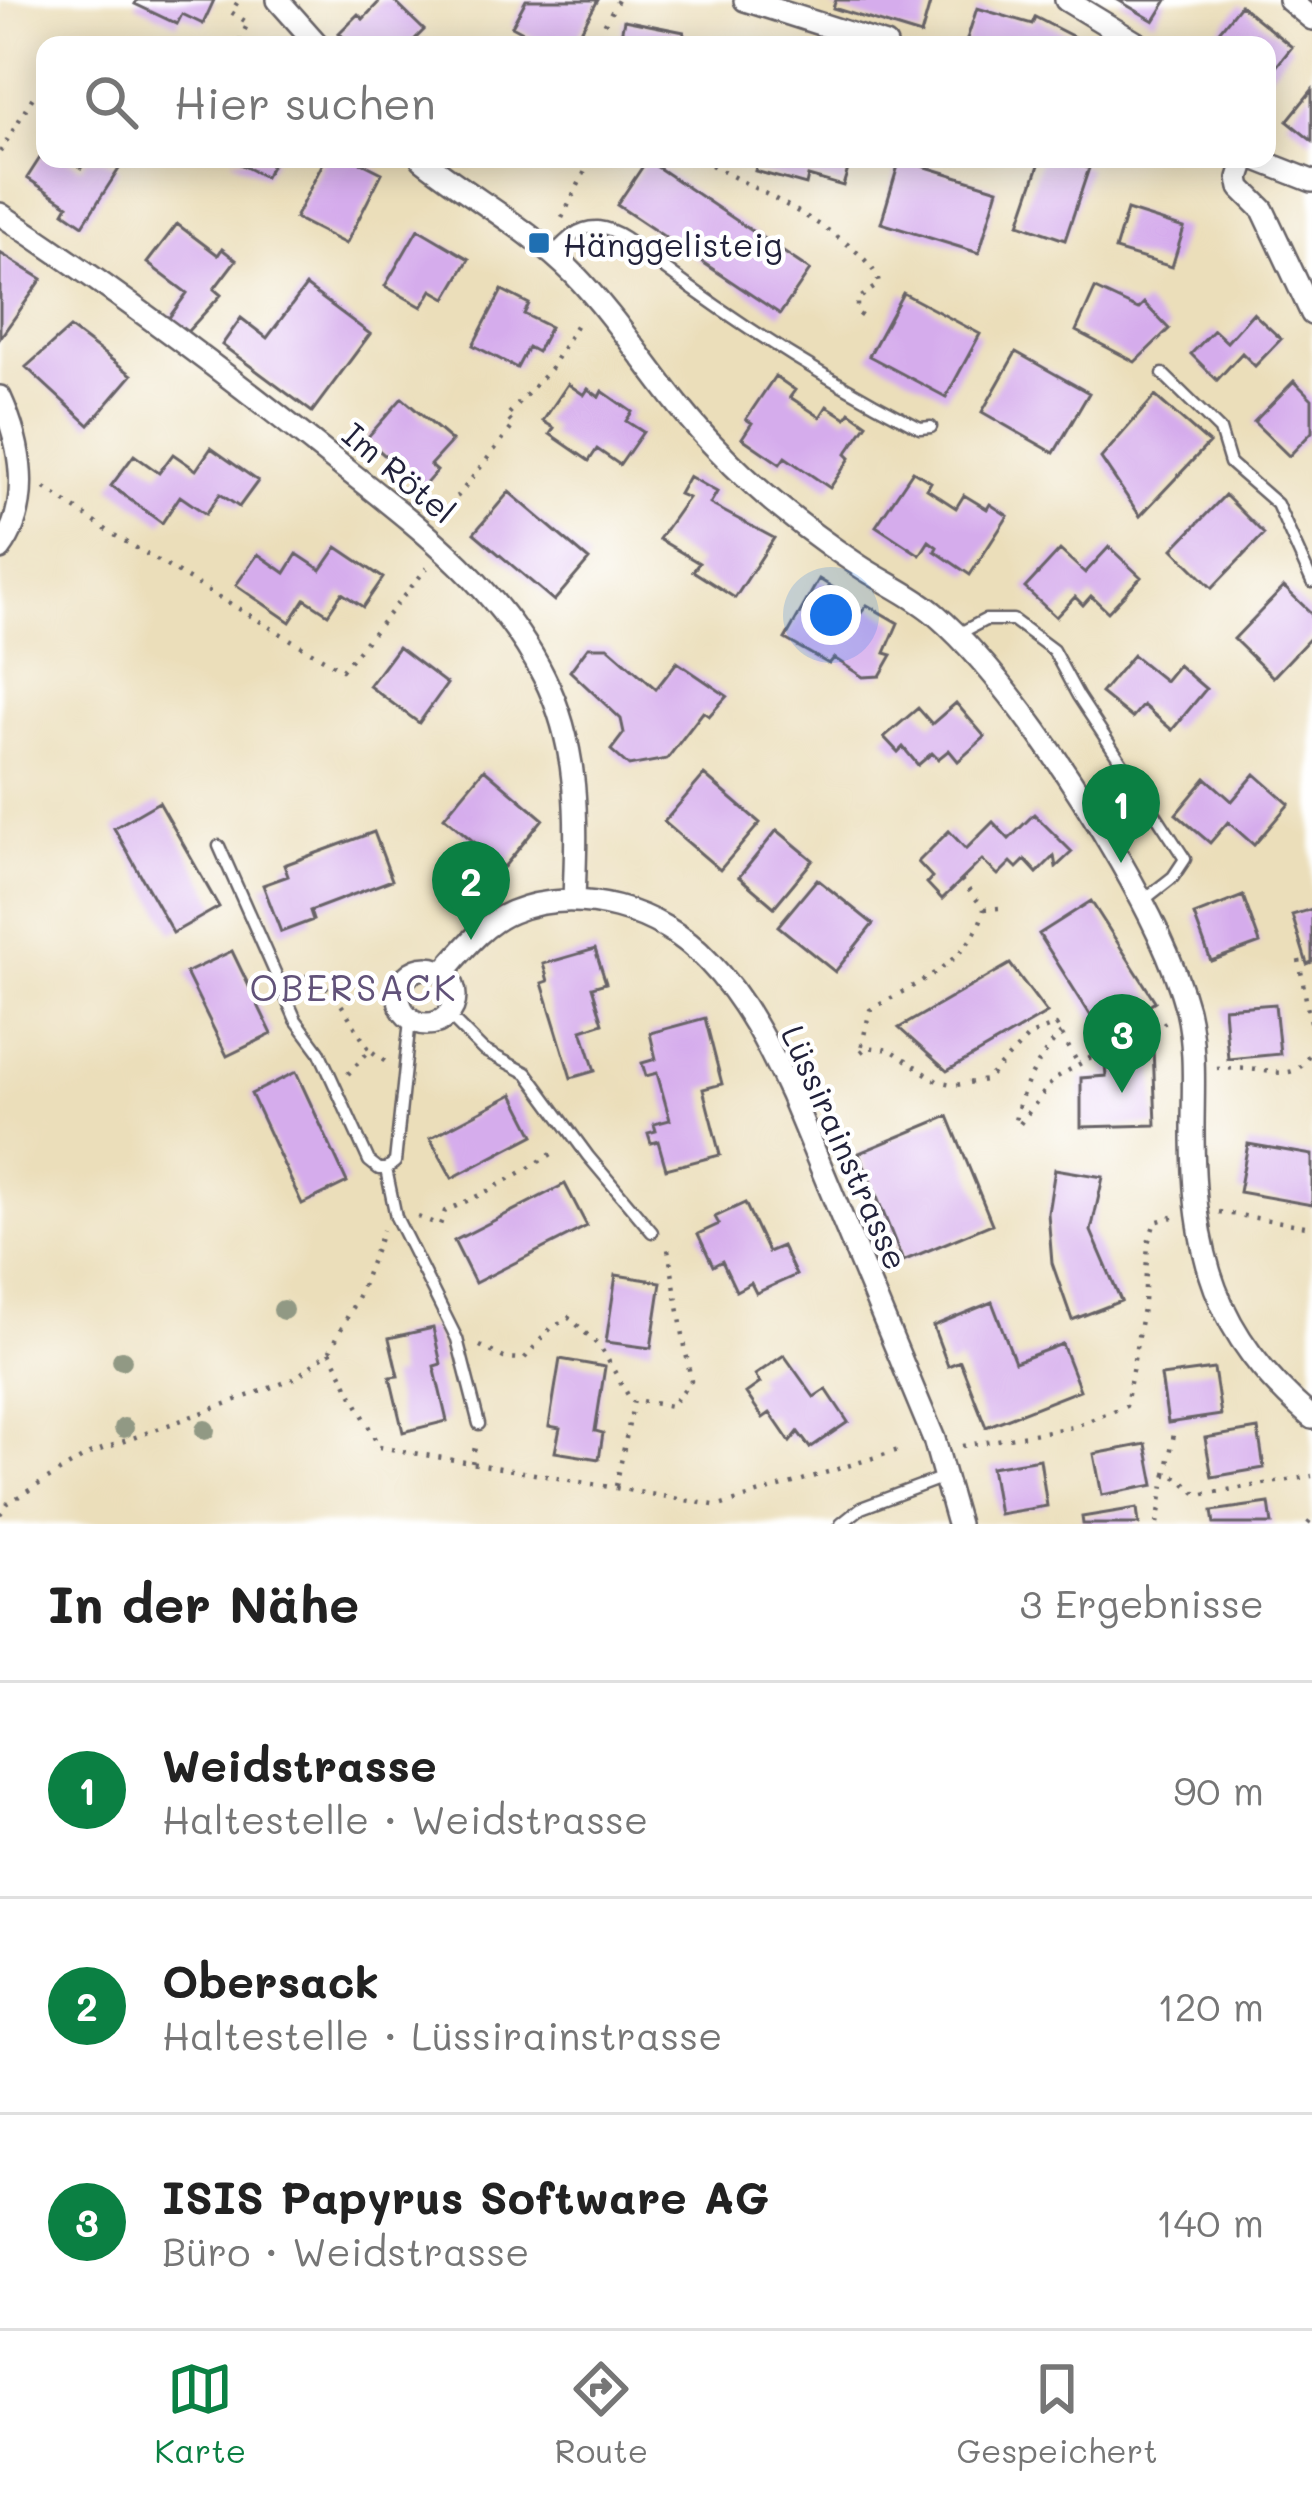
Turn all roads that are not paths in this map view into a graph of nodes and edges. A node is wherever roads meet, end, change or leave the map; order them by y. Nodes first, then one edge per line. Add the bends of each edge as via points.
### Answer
1 (278, 0) edge
2 (745, 0) edge
3 (1066, 0) edge
4 (1289, 0) edge
5 (1312, 19) edge
6 (310, 36) edge
7 (858, 36) edge
8 (1125, 36) edge
9 (1276, 167) edge
10 (434, 168) edge
11 (1242, 168) edge
12 (1312, 181) edge
13 (0, 214) edge
14 (552, 254) junction
15 (1312, 314) edge
16 (1163, 374) dead end
17 (0, 397) edge
18 (931, 427) dead end
19 (0, 549) edge
20 (1312, 582) edge
21 (955, 635) junction
22 (219, 846) dead end
23 (574, 899) junction
24 (1141, 902) junction
25 (443, 973) junction
26 (448, 1015) junction
27 (410, 1020) junction
28 (386, 1169) junction
29 (652, 1232) road end
30 (1312, 1418) edge
31 (479, 1424) dead end
32 (944, 1477) junction
33 (841, 1524) edge
34 (958, 1524) edge

1 - 6 street
2 - 7 street
3 - 8 street
4 - 5 street
9 - 12 street
10 - 14 street
11 - 15 street via 1241,188 1263,210
13 - 23 street, Im Rötel via 117,292 435,542 511,622 571,748
14 - 18 lane via 571,235 608,230 813,368
14 - 21 street via 607,309 716,449 803,527
16 - 20 lane via 1220,430 1230,463 1277,504
17 - 19 street via 21,471
21 - 24 street via 1033,729
21 - 24 lane via 985,620 1013,620 1054,650 1185,859
22 - 28 lane via 296,1020 319,1051 369,1161
23 - 25 street, Lüssirainstrasse via 510,912
23 - 32 street, Lüssirainstrasse via 627,909 673,932 737,996 767,1044 851,1234
24 - 30 street via 1187,1011 1195,1213 1214,1288 1242,1346
25 - 26 street via 455,993
25 - 27 street, Lüssirainstrasse via 420,968 406,976 398,999
26 - 27 street via 434,1024
26 - 29 lane via 483,1050 527,1073
27 - 28 lane via 395,1162
28 - 31 lane via 396,1216 458,1339
32 - 33 lane via 861,1508
32 - 34 street, Lüssirainstrasse

